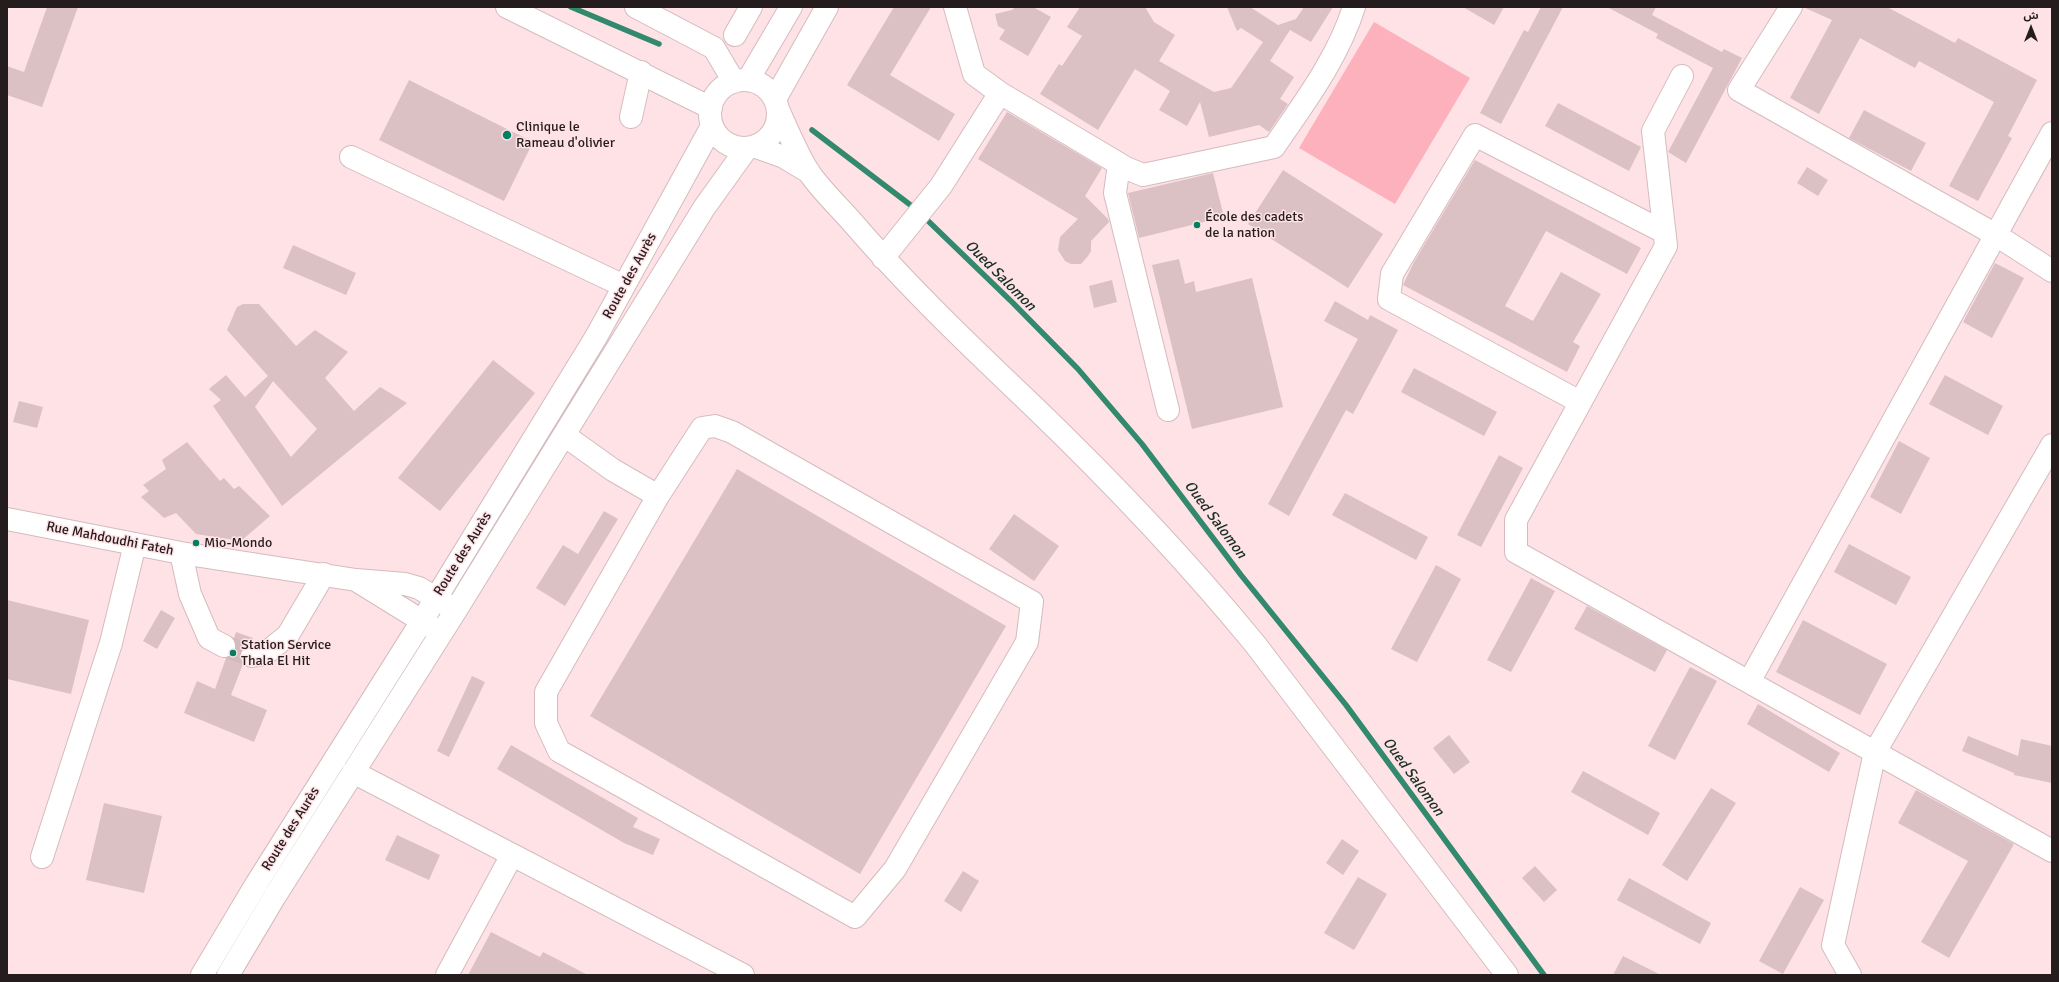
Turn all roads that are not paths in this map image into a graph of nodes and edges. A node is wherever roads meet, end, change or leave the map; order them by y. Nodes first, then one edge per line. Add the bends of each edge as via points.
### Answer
1 (507, 7) edge
2 (636, 7) edge
3 (751, 7) edge
4 (791, 7) edge
5 (827, 7) edge
6 (955, 7) edge
7 (1354, 7) edge
8 (1791, 7) edge
9 (734, 35) dead end
10 (641, 72) junction
11 (1682, 76) dead end
12 (741, 81) junction
13 (1000, 93) junction
14 (777, 104) junction
15 (631, 117) dead end
16 (711, 117) junction
17 (2052, 133) edge
18 (751, 148) junction
19 (351, 157) dead end
20 (1119, 164) junction
21 (809, 172) junction
22 (1664, 232) junction
23 (1996, 235) junction
24 (883, 258) junction
25 (2052, 271) edge
26 (624, 286) junction
27 (1580, 402) junction
28 (1168, 410) dead end
29 (564, 435) junction
30 (2052, 446) edge
31 (658, 496) junction
32 (7, 519) edge
33 (134, 544) junction
34 (181, 553) junction
35 (324, 574) junction
36 (356, 580) junction
37 (436, 598) junction
38 (456, 610) junction
39 (422, 621) junction
40 (442, 633) junction
41 (224, 646) tunnel mouth
42 (252, 656) tunnel mouth
43 (1749, 682) junction
44 (1875, 752) junction
45 (353, 772) junction
46 (2052, 851) edge
47 (512, 855) junction
48 (42, 857) dead end
49 (202, 975) edge
50 (228, 975) edge
51 (447, 975) edge
52 (743, 975) edge
53 (1507, 975) edge
54 (1850, 975) edge

1 - 10 street
2 - 12 street via 714,48
3 - 9 street
4 - 12 street
5 - 14 street
6 - 13 street via 974,74
7 - 20 street via 1348,27 1316,85 1274,147 1143,175
8 - 23 street via 1739,90
10 - 15 street
10 - 16 street
11 - 22 street via 1653,131
12 - 14 street via 759,83 769,90
12 - 16 street via 718,92
13 - 20 street
13 - 24 street via 934,195
14 - 18 street via 778,118 771,136
14 - 21 street
16 - 18 street via 715,133 726,143 732,147
16 - 26 street, Route des Aurès
17 - 23 street
18 - 21 street via 784,157
18 - 29 street, Route des Aurès via 708,203
19 - 26 street via 547,243
20 - 28 street via 1115,193
21 - 24 street
22 - 27 street via 1666,246
22 - 27 street via 1475,135 1392,274 1389,299
23 - 25 street
23 - 43 street
24 - 53 street via 1100,471 1193,570 1256,644
26 - 37 street, Route des Aurès via 596,337
27 - 43 street via 1516,520 1516,552
29 - 31 street via 613,470
29 - 38 street, Route des Aurès
30 - 44 street
31 - 31 street via 546,692 546,723 559,751 855,917 895,869 1027,642 1032,602 732,432 715,426 702,428
32 - 33 street, Rue Mahdoudhi Fateh
33 - 34 street, Rue Mahdoudhi Fateh
33 - 48 street via 111,643
34 - 35 street, Rue Mahdoudhi Fateh
34 - 41 street via 190,594 209,638
35 - 36 street, Rue Mahdoudhi Fateh
35 - 42 street via 288,635 266,654
36 - 37 street, Rue Mahdoudhi Fateh via 412,586
36 - 39 street, Rue Mahdoudhi Fateh
37 - 38 street, Rue Mahdoudhi Fateh
37 - 39 street, Route des Aurès
38 - 40 street, Route des Aurès
39 - 40 street, Rue Mahdoudhi Fateh
39 - 49 street, Route des Aurès
40 - 45 street, Route des Aurès
43 - 44 street
44 - 46 street
44 - 54 street via 1833,945
45 - 47 street
45 - 50 street, Route des Aurès
47 - 51 street
47 - 52 street

